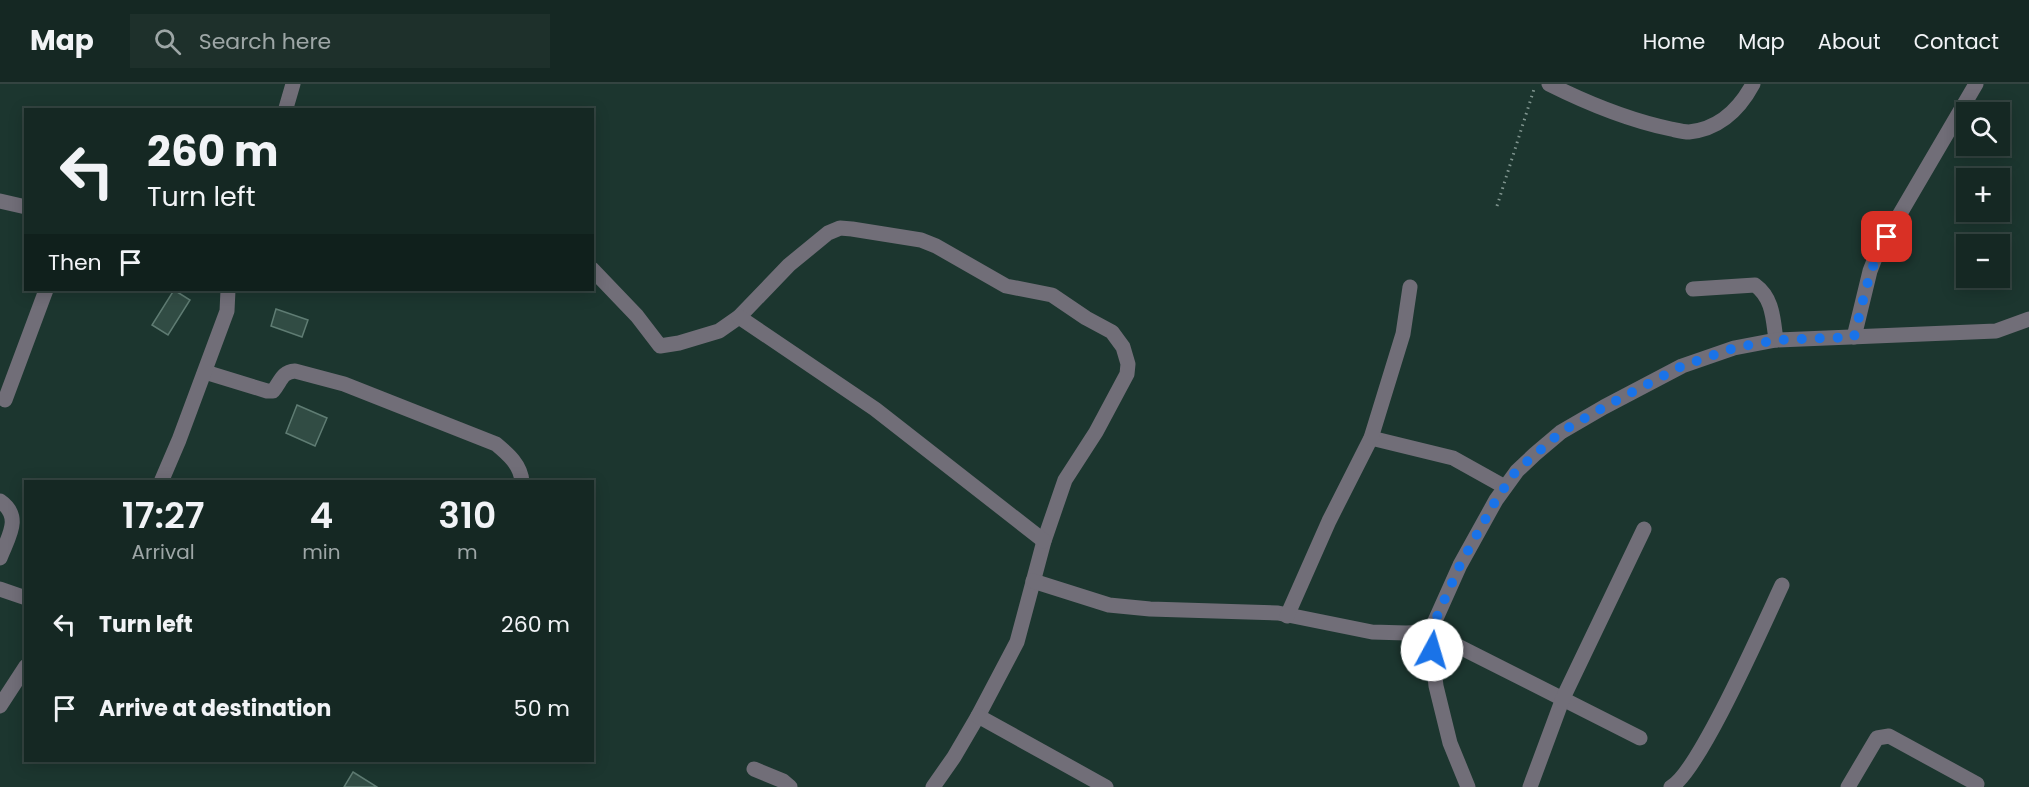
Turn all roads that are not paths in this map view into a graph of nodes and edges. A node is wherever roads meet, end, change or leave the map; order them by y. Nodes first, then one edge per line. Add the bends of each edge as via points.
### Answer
1 (293, 84) edge
2 (1548, 84) edge
3 (1753, 84) edge
4 (1976, 84) edge
5 (287, 108) edge
6 (0, 201) edge
7 (24, 207) edge
8 (594, 271) edge
9 (1410, 287) dead end
10 (1694, 289) dead end
11 (46, 291) edge
12 (228, 291) edge
13 (739, 316) junction
14 (2029, 319) edge
15 (1854, 337) junction
16 (1776, 340) junction
17 (205, 372) junction
18 (5, 400) dead end
19 (1371, 438) junction
20 (162, 480) edge
21 (522, 480) edge
22 (1505, 487) junction
23 (0, 501) edge
24 (1644, 529) dead end
25 (1044, 541) junction
26 (0, 558) edge
27 (1033, 581) junction
28 (1782, 585) dead end
29 (0, 590) edge
30 (24, 597) edge
31 (1287, 616) junction
32 (1430, 632) junction
33 (24, 669) edge
34 (1563, 698) junction
35 (0, 706) edge
36 (978, 716) junction
37 (1640, 738) dead end
38 (754, 769) dead end
39 (1977, 784) dead end
40 (790, 787) edge
41 (933, 787) edge
42 (1106, 787) edge
43 (1468, 787) edge
44 (1530, 787) edge
45 (1671, 787) edge
46 (1848, 787) edge

1 - 5 street
2 - 3 street via 1587,103 1655,126 1688,132 1720,123 1744,100
4 - 15 street via 1877,253
6 - 7 street
8 - 13 street via 660,346 719,330
9 - 19 street via 1404,334
10 - 16 street via 1755,285 1770,303
11 - 18 street
12 - 17 street via 227,311
13 - 25 street via 875,409
13 - 25 street via 789,265 840,228 921,240 1006,286 1052,295 1112,332 1123,347 1127,374 1065,480
14 - 15 street via 1996,331
15 - 16 street
16 - 22 street via 1734,348 1682,366 1604,407 1561,432 1516,471
17 - 20 street
17 - 21 street via 267,391 273,391 283,375 295,371 344,384 496,444 513,458
19 - 22 street via 1453,458
19 - 31 street
22 - 32 street via 1460,565
23 - 26 street via 11,512 13,525
24 - 34 street
25 - 27 street
27 - 31 street via 1109,605
27 - 36 street via 1017,642
28 - 45 street via 1699,753
29 - 30 street
31 - 32 street via 1372,632
32 - 34 street
32 - 43 street via 1436,686 1450,743
33 - 35 street
34 - 37 street
34 - 44 street
36 - 41 street
36 - 42 street
38 - 40 street
39 - 46 street via 1888,736 1877,738

